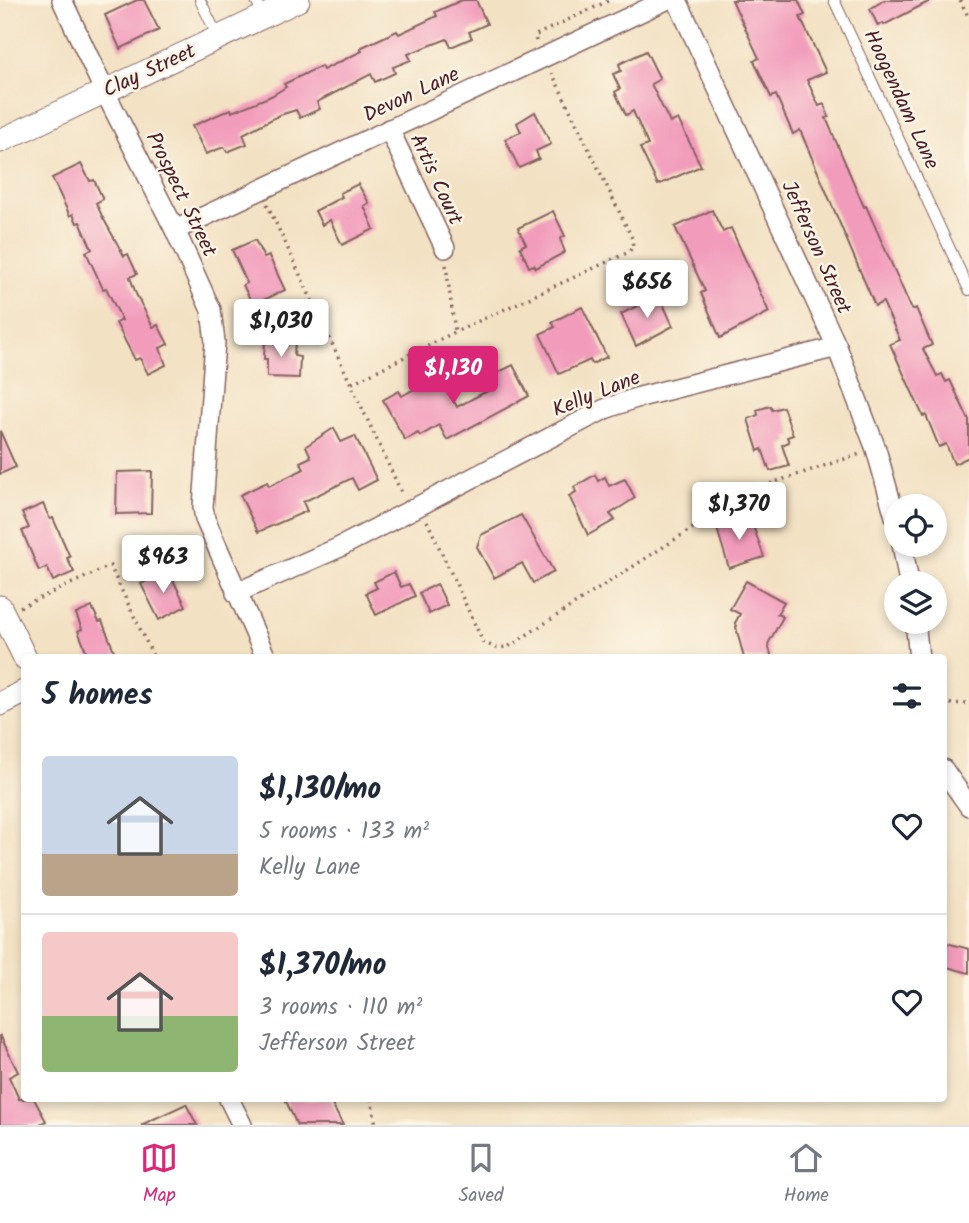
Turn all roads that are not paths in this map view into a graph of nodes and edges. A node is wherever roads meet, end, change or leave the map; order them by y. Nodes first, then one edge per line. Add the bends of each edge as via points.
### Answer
1 (62, 0) edge
2 (201, 0) edge
3 (298, 0) edge
4 (666, 0) edge
5 (677, 0) edge
6 (834, 0) edge
7 (260, 8) edge
8 (218, 37) junction
9 (104, 90) junction
10 (389, 129) junction
11 (0, 141) edge
12 (175, 230) junction
13 (445, 248) road end
14 (969, 290) edge
15 (837, 347) junction
16 (889, 494) edge
17 (236, 593) junction
18 (2, 611) edge
19 (916, 634) edge
20 (22, 654) edge
21 (264, 654) edge
22 (919, 654) edge
23 (21, 694) edge
24 (0, 704) edge
25 (947, 775) edge
26 (969, 806) edge
27 (230, 1102) edge
28 (242, 1125) edge

1 - 9 street, Prospect Street
2 - 8 lane
3 - 7 street, Clay Street
4 - 10 street, Devon Lane
5 - 15 street, Jefferson Street
6 - 14 lane, Hoogendam Lane
7 - 8 street, Clay Street
8 - 9 street, Clay Street
9 - 11 street, Clay Street
9 - 12 street, Prospect Street
10 - 12 street, Devon Lane
10 - 13 street, Artis Court
12 - 17 street, Prospect Street via 204,292 214,326 203,507
15 - 16 street, Jefferson Street
15 - 17 street, Kelly Lane via 605,409 338,548
17 - 21 street, Prospect Street
18 - 20 street
19 - 22 street
23 - 24 street
25 - 26 street
27 - 28 street

